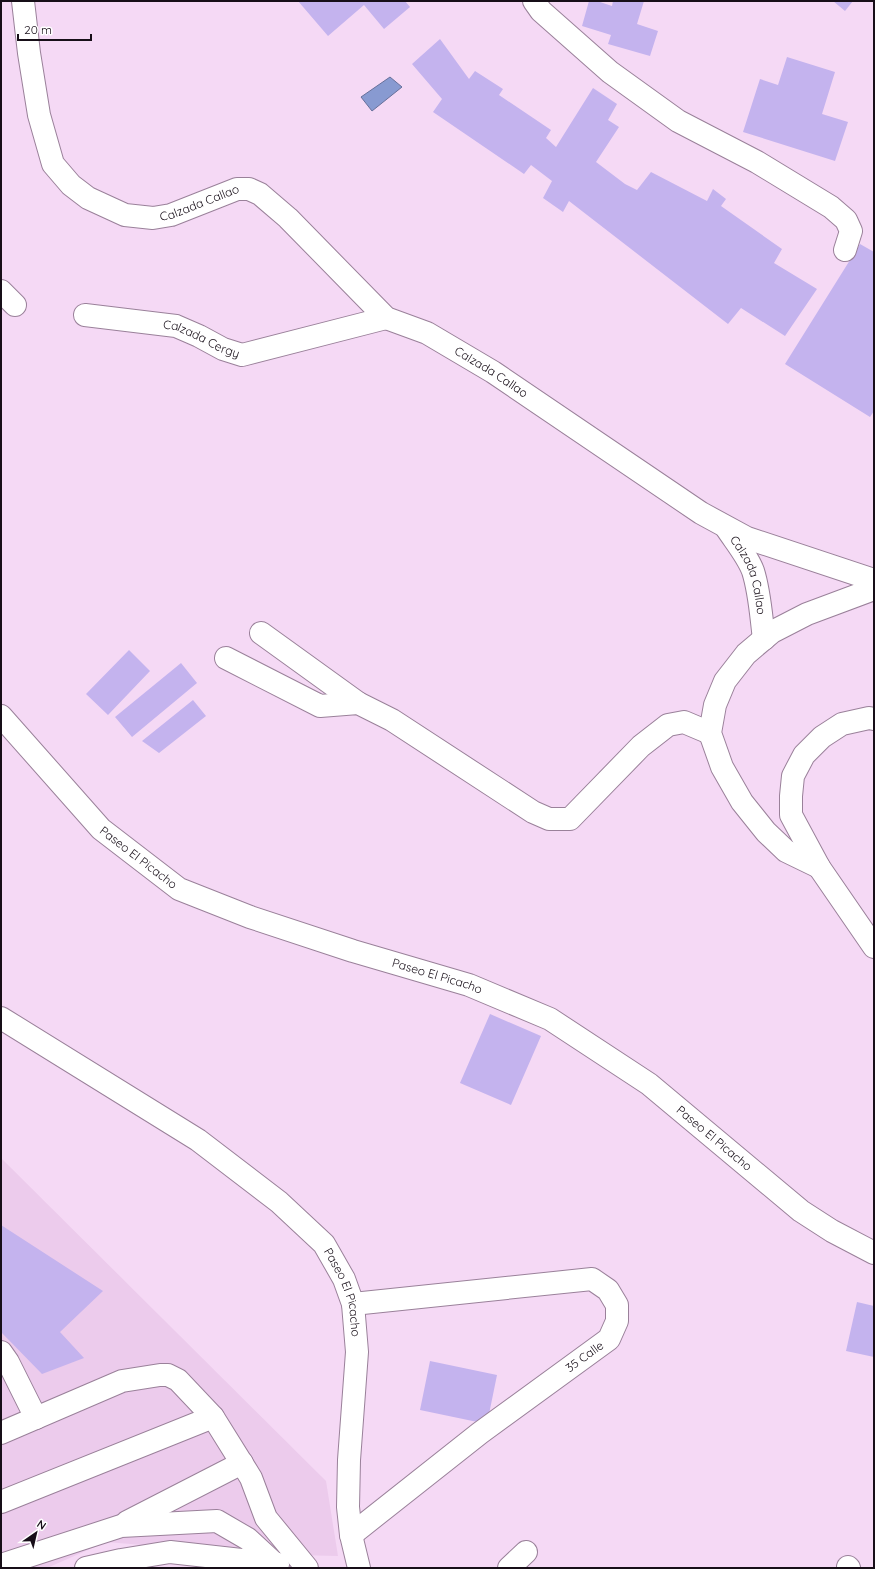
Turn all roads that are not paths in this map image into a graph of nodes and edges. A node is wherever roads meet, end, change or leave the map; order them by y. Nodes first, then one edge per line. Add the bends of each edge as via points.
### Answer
1 (23, 1) edge
2 (534, 1) edge
3 (844, 250) dead end
4 (85, 315) dead end
5 (386, 318) junction
6 (725, 526) junction
7 (874, 580) edge
8 (874, 589) edge
9 (261, 633) dead end
10 (764, 639) junction
11 (226, 658) dead end
12 (358, 703) junction
13 (1, 716) edge
14 (874, 719) edge
15 (710, 733) junction
16 (819, 867) junction
17 (874, 947) edge
18 (1, 1018) edge
19 (874, 1253) edge
20 (353, 1304) junction
21 (1, 1352) edge
22 (213, 1417) junction
23 (36, 1418) junction
24 (1, 1433) edge
25 (242, 1463) junction
26 (1, 1502) edge
27 (121, 1526) junction
28 (351, 1535) junction
29 (526, 1552) dead end
30 (274, 1563) junction
31 (1, 1565) edge
32 (86, 1568) edge
33 (296, 1568) edge
34 (307, 1568) edge
35 (359, 1568) edge
36 (509, 1568) edge

1 - 5 street, Calzada Callao via 39,115 53,164 71,185 88,198 125,215 153,218 171,215 237,189 249,189 260,194 288,218
2 - 3 street via 541,11 610,72 678,121 757,162 830,207 846,220 851,231
4 - 5 street, Calzada Cergy via 176,326 223,349 242,355
5 - 6 street, Calzada Callao via 427,333 494,372 701,513
6 - 7 street via 747,538
6 - 10 street, Calzada Callao via 752,570 760,604
8 - 10 street via 806,614
9 - 12 street
10 - 15 street via 746,654 725,682 715,705
11 - 12 street via 320,706
12 - 15 street via 392,720 533,812 549,819 570,820 641,746 668,725 684,722
13 - 19 street, Paseo El Picacho via 101,829 179,888 257,920 469,984 550,1019 649,1084 801,1211
14 - 16 street via 842,724 822,737 804,755 793,776 791,815
15 - 16 street via 722,767 742,802 761,826 786,851
16 - 17 street
18 - 20 street, Paseo El Picacho via 198,1140 279,1202 324,1244 344,1279
20 - 28 street, Paseo El Picacho via 357,1352 349,1460 348,1507
20 - 28 street, 35 Calle via 592,1279 608,1290 617,1306 617,1321 609,1339 443,1461
21 - 23 street
22 - 23 street via 178,1380 168,1375 160,1375 122,1381
22 - 25 street
22 - 26 street
23 - 24 street
25 - 27 street
25 - 34 street via 251,1478 266,1518
27 - 30 street via 217,1521 248,1538
27 - 31 street
28 - 35 street, Paseo El Picacho
29 - 36 street
30 - 32 street via 170,1552
30 - 33 street

